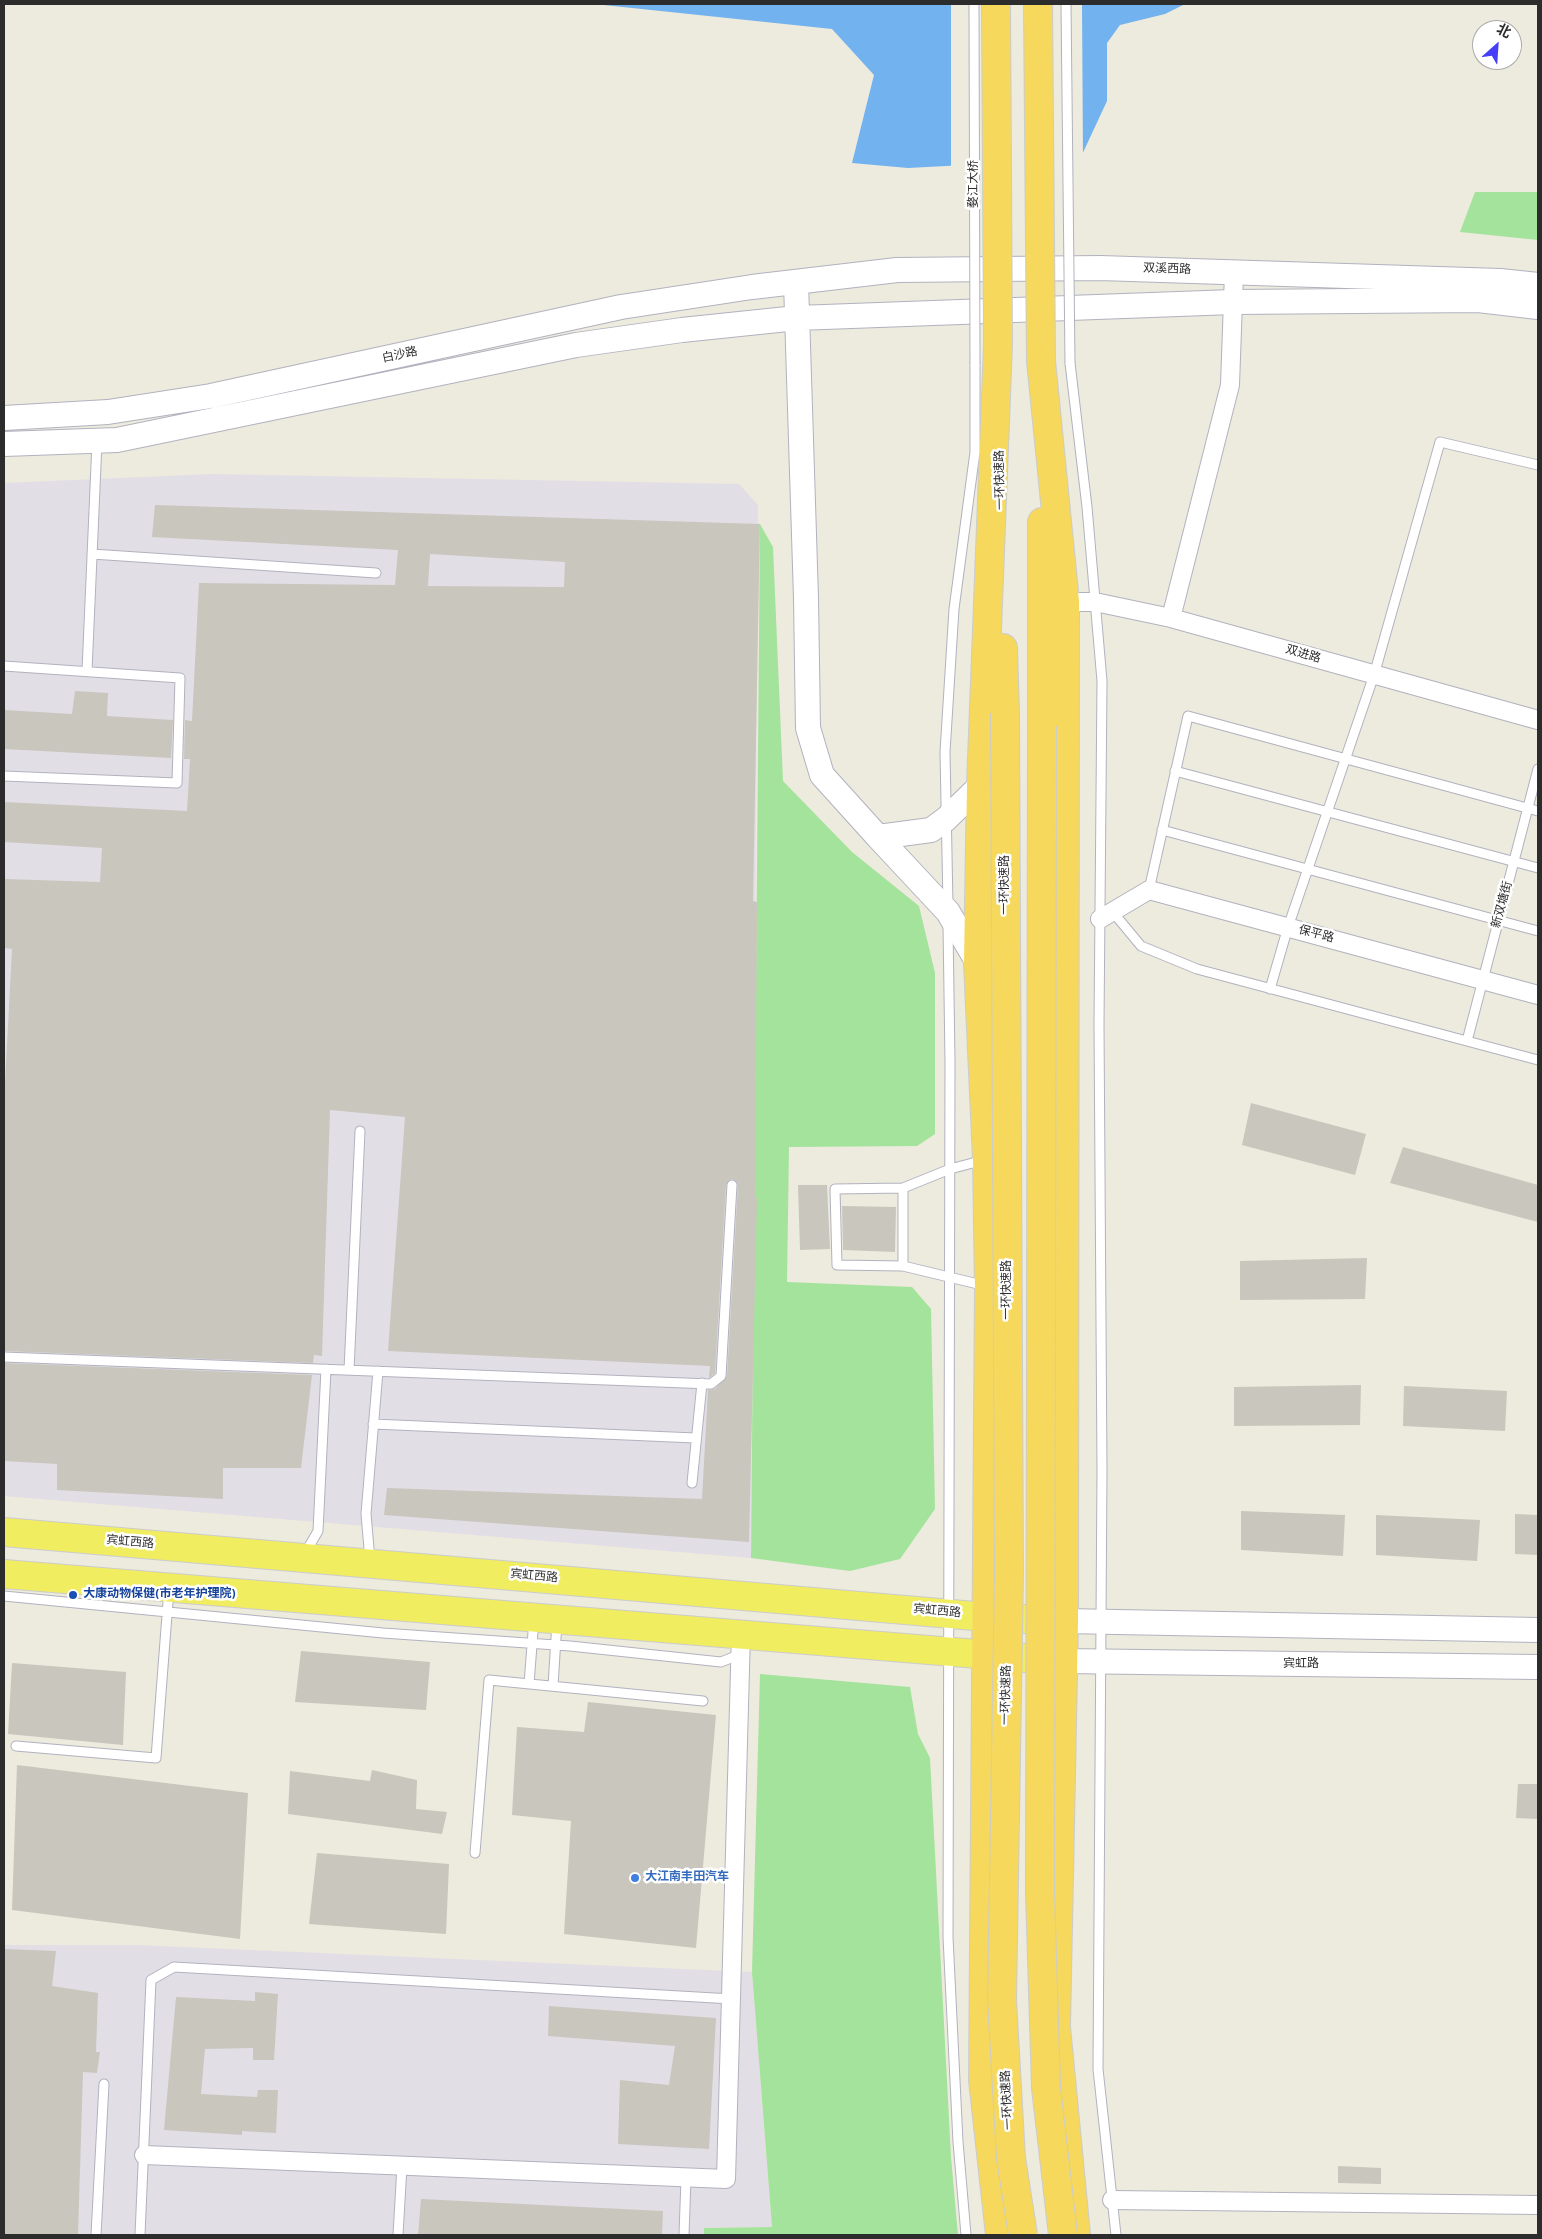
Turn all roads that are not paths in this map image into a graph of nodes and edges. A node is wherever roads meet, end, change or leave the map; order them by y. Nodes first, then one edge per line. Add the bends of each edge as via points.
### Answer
1 (974, 4) edge
2 (996, 4) edge
3 (1038, 4) edge
4 (1066, 4) edge
5 (1234, 273) junction
6 (796, 282) junction
7 (1538, 284) edge
8 (1233, 302) junction
9 (1538, 307) edge
10 (797, 318) junction
11 (998, 344) junction
12 (1041, 361) junction
13 (4, 418) edge
14 (97, 441) junction
15 (4, 444) edge
16 (1538, 465) edge
17 (92, 554) junction
18 (376, 573) dead end
19 (1065, 602) junction
20 (1095, 602) junction
21 (1171, 618) junction
22 (4, 666) edge
23 (87, 672) junction
24 (1374, 675) junction
25 (1538, 720) edge
26 (1345, 757) junction
27 (1538, 768) edge
28 (1175, 771) junction
29 (4, 776) edge
30 (981, 785) junction
31 (1528, 808) junction
32 (1327, 811) junction
33 (1538, 811) edge
34 (946, 819) junction
35 (1162, 830) junction
36 (878, 837) junction
37 (1514, 862) junction
38 (1538, 868) edge
39 (1308, 869) junction
40 (1149, 890) junction
41 (948, 912) junction
42 (1106, 915) junction
43 (1499, 920) junction
44 (1288, 928) junction
45 (1538, 931) edge
46 (978, 963) junction
47 (1483, 980) junction
48 (1270, 989) junction
49 (1538, 995) edge
50 (1467, 1041) junction
51 (1538, 1060) edge
52 (360, 1131) dead end
53 (987, 1159) junction
54 (950, 1169) junction
55 (732, 1185) dead end
56 (904, 1188) junction
57 (903, 1266) junction
58 (949, 1277) junction
59 (989, 1290) junction
60 (4, 1357) edge
61 (326, 1369) junction
62 (349, 1370) junction
63 (378, 1371) junction
64 (702, 1383) junction
65 (374, 1424) junction
66 (695, 1438) junction
67 (692, 1483) dead end
68 (4, 1532) edge
69 (303, 1558) junction
70 (370, 1563) junction
71 (4, 1574) edge
72 (4, 1596) edge
73 (168, 1599) junction
74 (948, 1613) junction
75 (986, 1616) junction
76 (1064, 1621) junction
77 (1101, 1622) junction
78 (1538, 1630) edge
79 (545, 1631) junction
80 (741, 1644) junction
81 (948, 1650) junction
82 (986, 1656) junction
83 (1063, 1661) junction
84 (1101, 1662) junction
85 (1538, 1667) edge
86 (528, 1684) junction
87 (553, 1686) junction
88 (703, 1701) dead end
89 (16, 1746) dead end
90 (475, 1853) dead end
91 (732, 1999) junction
92 (104, 2084) dead end
93 (144, 2155) junction
94 (402, 2166) junction
95 (686, 2178) junction
96 (1112, 2200) junction
97 (1538, 2205) edge
98 (96, 2235) edge
99 (140, 2235) edge
100 (398, 2235) edge
101 (684, 2235) edge
102 (966, 2235) edge
103 (1000, 2235) edge
104 (1023, 2235) edge
105 (1063, 2235) edge
106 (1076, 2235) edge
107 (1116, 2235) edge

1 - 34 lane, 婺江大桥, bridge via 975,452 954,609 945,752
2 - 11 highway, 婺江大桥, bridge
3 - 12 highway, bridge
4 - 20 lane, bridge via 1070,363
5 - 6 main road, 双溪西路 via 1100,268 897,270
5 - 7 main road, 双溪西路 via 1500,280
5 - 8 street
6 - 10 main road
6 - 13 main road, 白沙路 via 621,307 211,396 108,412
8 - 9 main road via 1478,300
8 - 10 main road
8 - 21 street via 1230,385
10 - 14 main road, 白沙路 via 576,345 117,440
10 - 36 main road via 808,728 822,775
11 - 30 highway
11 - 104 highway, 一环快速路, bridge via 1005,713 1009,1573 1002,2000 1011,2158
12 - 19 highway
12 - 105 highway, bridge via 1040,1893 1046,2088
14 - 15 main road, 白沙路
14 - 17 lane
16 - 24 lane via 1440,442
17 - 18 lane
17 - 23 lane
19 - 20 street, 双进路
19 - 76 highway
20 - 21 street, 双进路
20 - 42 lane via 1102,681
21 - 24 street, 双进路
22 - 23 lane
23 - 29 lane via 180,678 177,783
24 - 25 street, 双进路
24 - 26 lane
26 - 28 lane via 1188,716
26 - 31 lane
26 - 32 lane
27 - 31 lane, 新双塘街
28 - 32 lane
28 - 35 lane
30 - 34 main road
30 - 46 highway
31 - 33 lane
31 - 37 lane, 新双塘街
32 - 37 lane
32 - 39 lane
34 - 36 main road via 931,830
34 - 41 lane, 婺江大桥
35 - 39 lane
35 - 40 lane
36 - 41 main road
37 - 38 lane
37 - 43 lane, 新双塘街
39 - 43 lane
39 - 44 lane
40 - 42 street
40 - 44 street, 保平路
41 - 46 main road
41 - 54 lane, 婺江大桥
42 - 48 lane via 1141,946 1197,969
42 - 77 lane
43 - 45 lane
43 - 47 lane, 新双塘街
44 - 47 street, 保平路
44 - 48 lane
46 - 53 highway
47 - 49 street, 保平路
47 - 50 lane, 新双塘街
48 - 50 lane
50 - 51 lane
52 - 62 lane
53 - 54 lane
53 - 59 highway
54 - 56 lane
54 - 58 lane, 婺江大桥
55 - 64 lane via 722,1376 711,1384
56 - 57 lane
56 - 57 lane via 835,1190 837,1265
57 - 58 lane
58 - 59 lane
58 - 74 lane, 婺江大桥
59 - 75 highway
60 - 61 lane
61 - 62 lane
61 - 69 lane via 318,1530
62 - 63 lane
63 - 64 lane
63 - 65 lane
64 - 66 lane
65 - 66 lane
65 - 70 lane via 366,1514
66 - 67 lane
68 - 69 main road, 宾虹西路
69 - 70 main road, 宾虹西路
70 - 74 main road, 宾虹西路
71 - 73 main road
72 - 73 lane
73 - 79 main road
73 - 89 lane via 156,1758
74 - 75 main road, 宾虹西路
74 - 81 lane, 婺江大桥
75 - 76 main road, 宾虹西路
75 - 82 highway
76 - 77 main road
76 - 83 highway
77 - 78 main road
77 - 84 lane
79 - 80 main road
79 - 86 lane
79 - 87 lane
80 - 81 main road
80 - 91 street
81 - 82 main road
81 - 102 lane, 婺江大桥 via 948,1937
82 - 83 main road
82 - 103 highway via 983,2080
83 - 84 main road, 宾虹路
83 - 106 highway via 1056,2027
84 - 85 main road, 宾虹路
84 - 96 lane via 1098,2069
86 - 87 lane
86 - 90 lane via 489,1680
87 - 88 lane
91 - 93 lane via 174,1967 151,1980
91 - 95 street via 726,2178
92 - 98 lane
93 - 94 street
93 - 99 lane
94 - 95 street
94 - 100 lane
95 - 101 lane
96 - 97 street
96 - 107 lane

